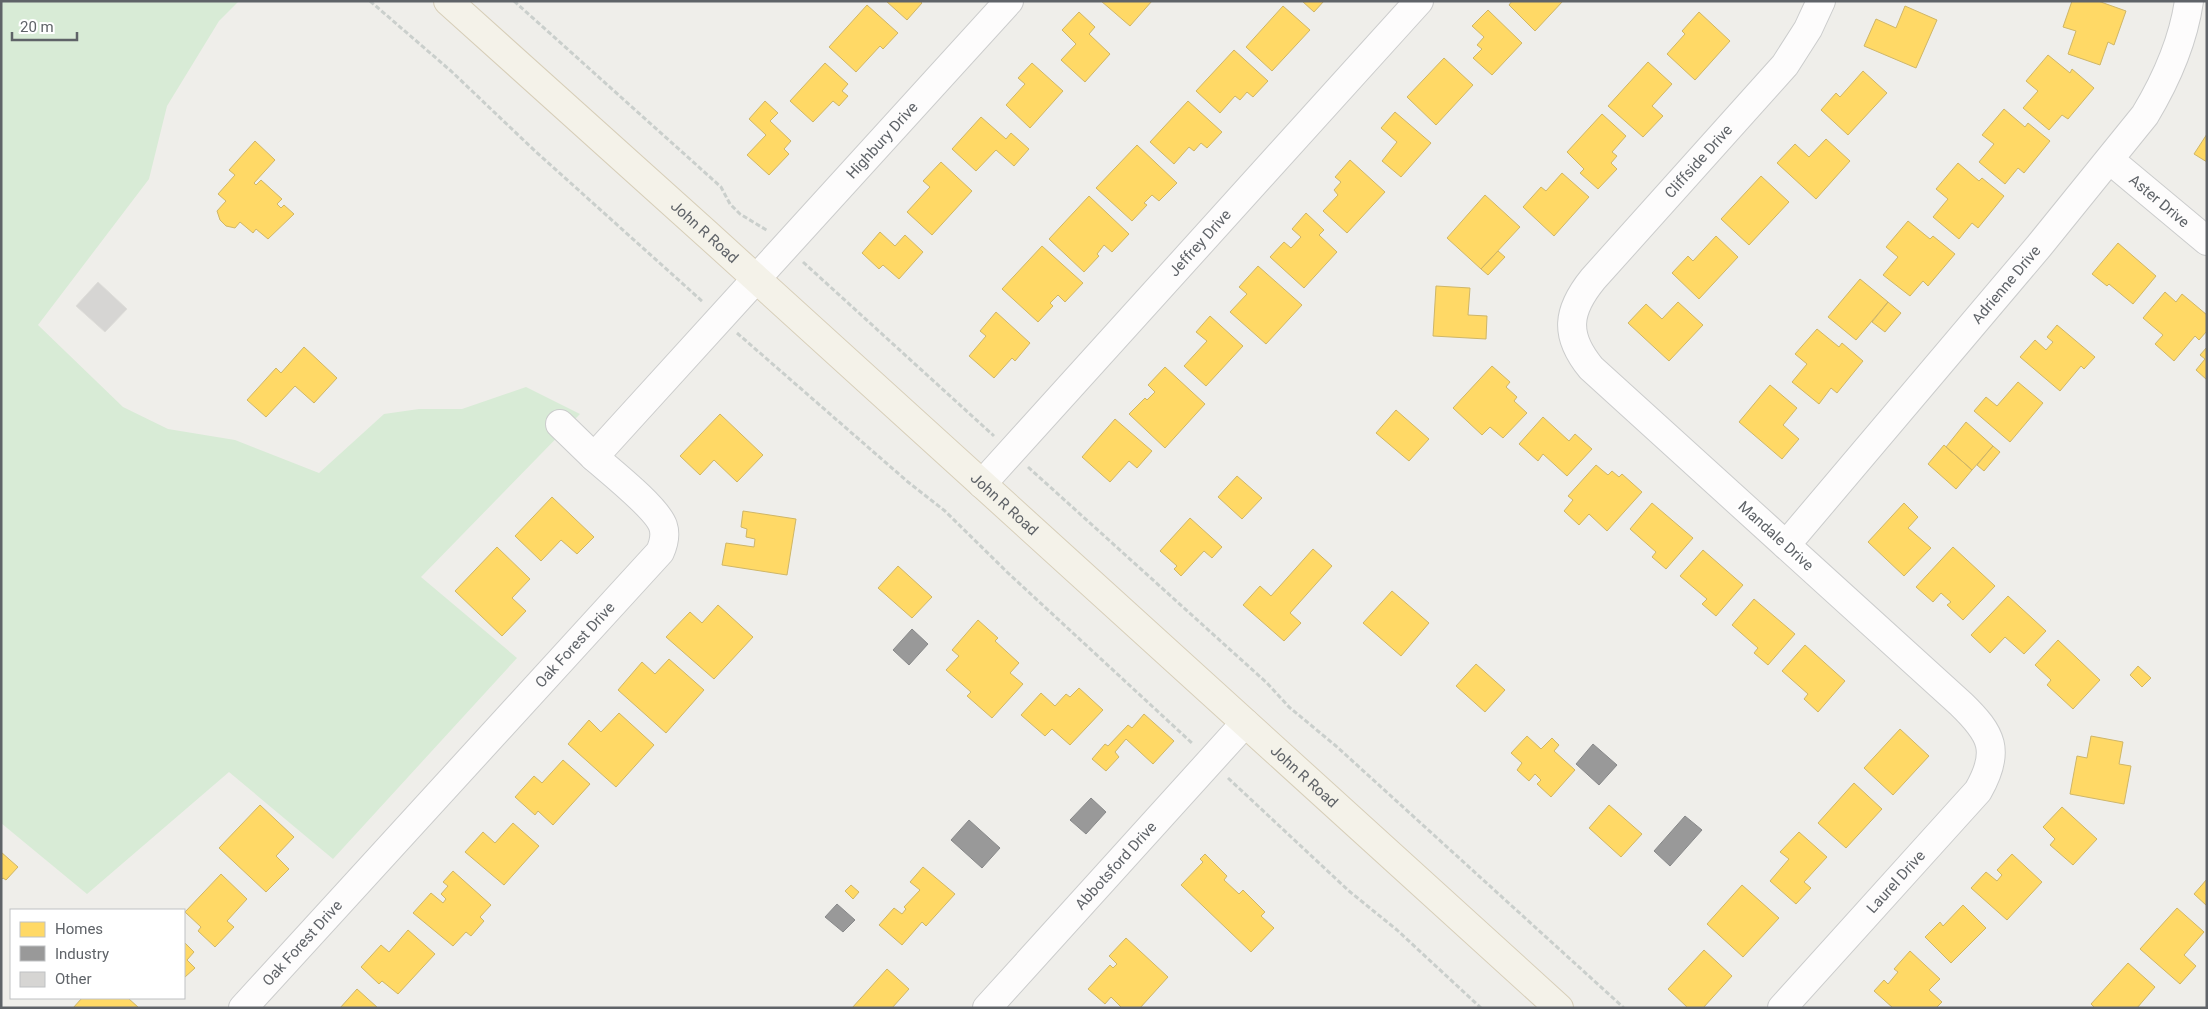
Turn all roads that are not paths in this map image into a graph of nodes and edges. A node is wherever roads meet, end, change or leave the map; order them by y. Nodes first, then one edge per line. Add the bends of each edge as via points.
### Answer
1 (448, 1) edge
2 (1009, 1) edge
3 (1419, 1) edge
4 (1821, 1) edge
5 (2188, 1) edge
6 (2110, 160) junction
7 (2207, 241) edge
8 (756, 280) junction
9 (1572, 320) joint
10 (560, 424) dead end
11 (594, 457) junction
12 (982, 484) junction
13 (1786, 545) junction
14 (1245, 723) junction
15 (1990, 746) joint
16 (243, 1008) edge
17 (987, 1008) edge
18 (1559, 1008) edge
19 (1782, 1008) edge

1 - 8 main road, John R Road
2 - 8 street, Highbury Drive
3 - 12 street, Jeffrey Drive
4 - 9 street, Cliffside Drive via 1785,65 1593,279 1580,295
5 - 6 street, Adrienne Drive via 2174,59 2159,92
6 - 7 street, Aster Drive
6 - 13 street, Adrienne Drive
8 - 11 street
8 - 12 main road, John R Road
9 - 13 street, Mandale Drive via 1574,340 1580,355 1591,368
10 - 11 street, Oak Forest Drive
11 - 16 street, Oak Forest Drive via 659,516 665,533 660,552
12 - 14 main road, John R Road
13 - 15 street, Mandale Drive via 1967,709 1985,729
14 - 17 street, Abbotsford Drive
14 - 18 main road, John R Road
15 - 19 street, Laurel Drive via 1989,766 1978,791

